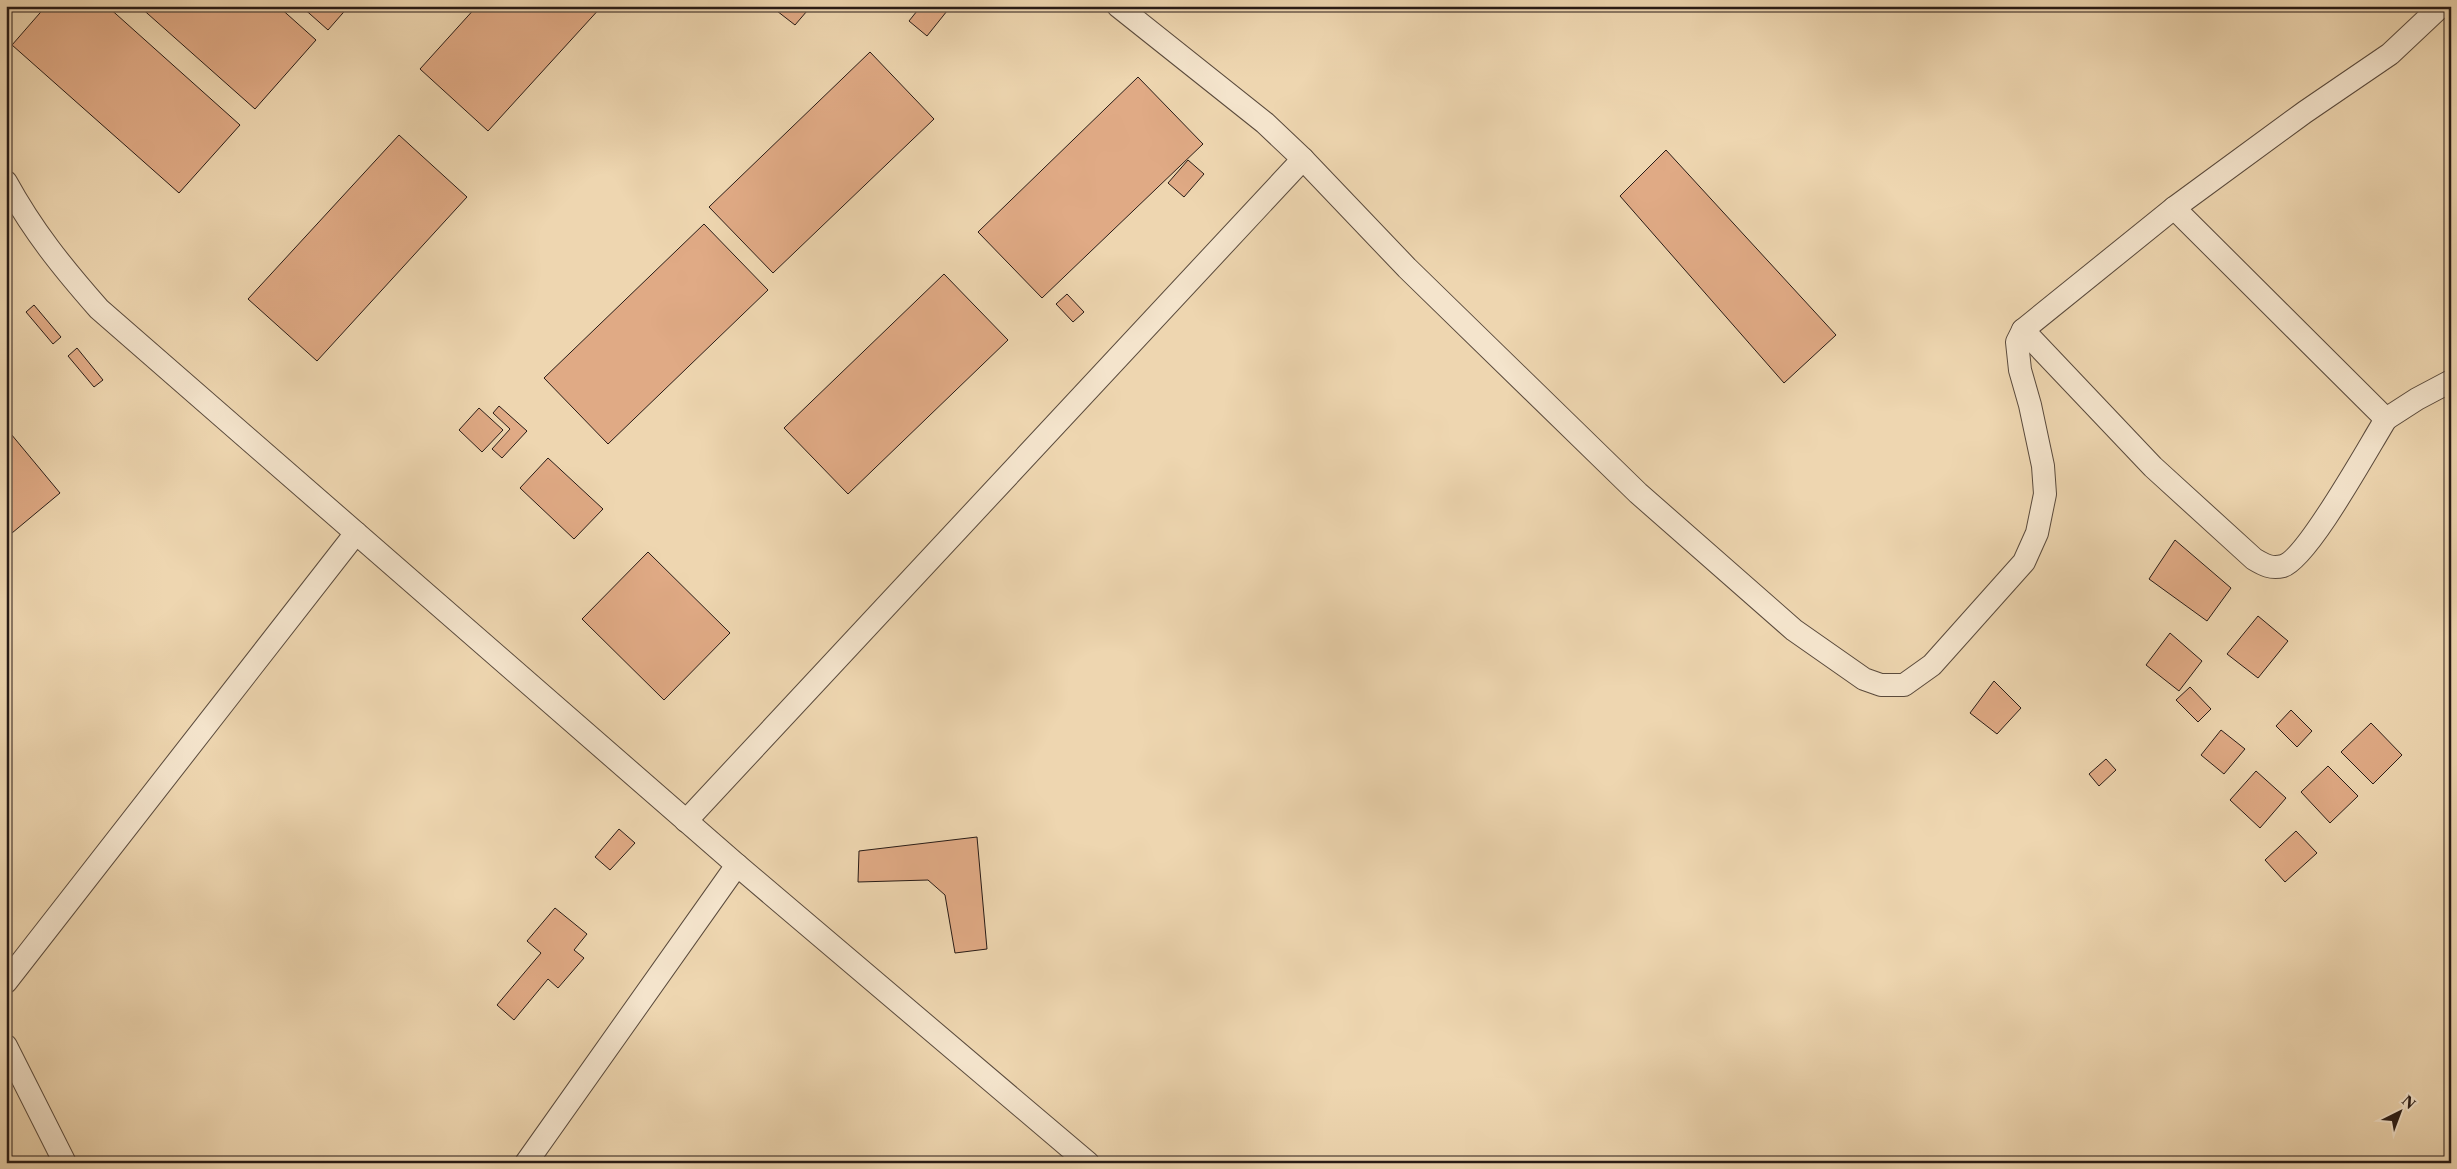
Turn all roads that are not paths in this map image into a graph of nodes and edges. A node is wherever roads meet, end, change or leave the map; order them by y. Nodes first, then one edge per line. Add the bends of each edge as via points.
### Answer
1 (1118, 6) edge
2 (2442, 6) edge
3 (1302, 158) junction
4 (6, 182) edge
5 (2174, 208) junction
6 (2023, 330) junction
7 (2451, 381) edge
8 (2386, 419) junction
9 (356, 533) junction
10 (686, 821) junction
11 (737, 865) junction
12 (6, 982) edge
13 (6, 1046) edge
14 (65, 1163) edge
15 (526, 1163) edge
16 (1088, 1163) edge

1 - 3 street via 1266,123
2 - 5 street via 2390,54
3 - 6 street via 1407,268 1638,493 1794,630 1864,679 1881,685 1904,685 1932,665 2024,562 2037,533 2045,494 2043,466 2020,370 2017,342
3 - 10 street
4 - 9 street via 56,261 99,309
5 - 6 street
5 - 8 street
6 - 8 street via 2153,468 2254,559 2268,567 2284,566 2304,548
7 - 8 street
9 - 10 street
9 - 12 street
10 - 11 street
11 - 15 street
11 - 16 street
13 - 14 street

